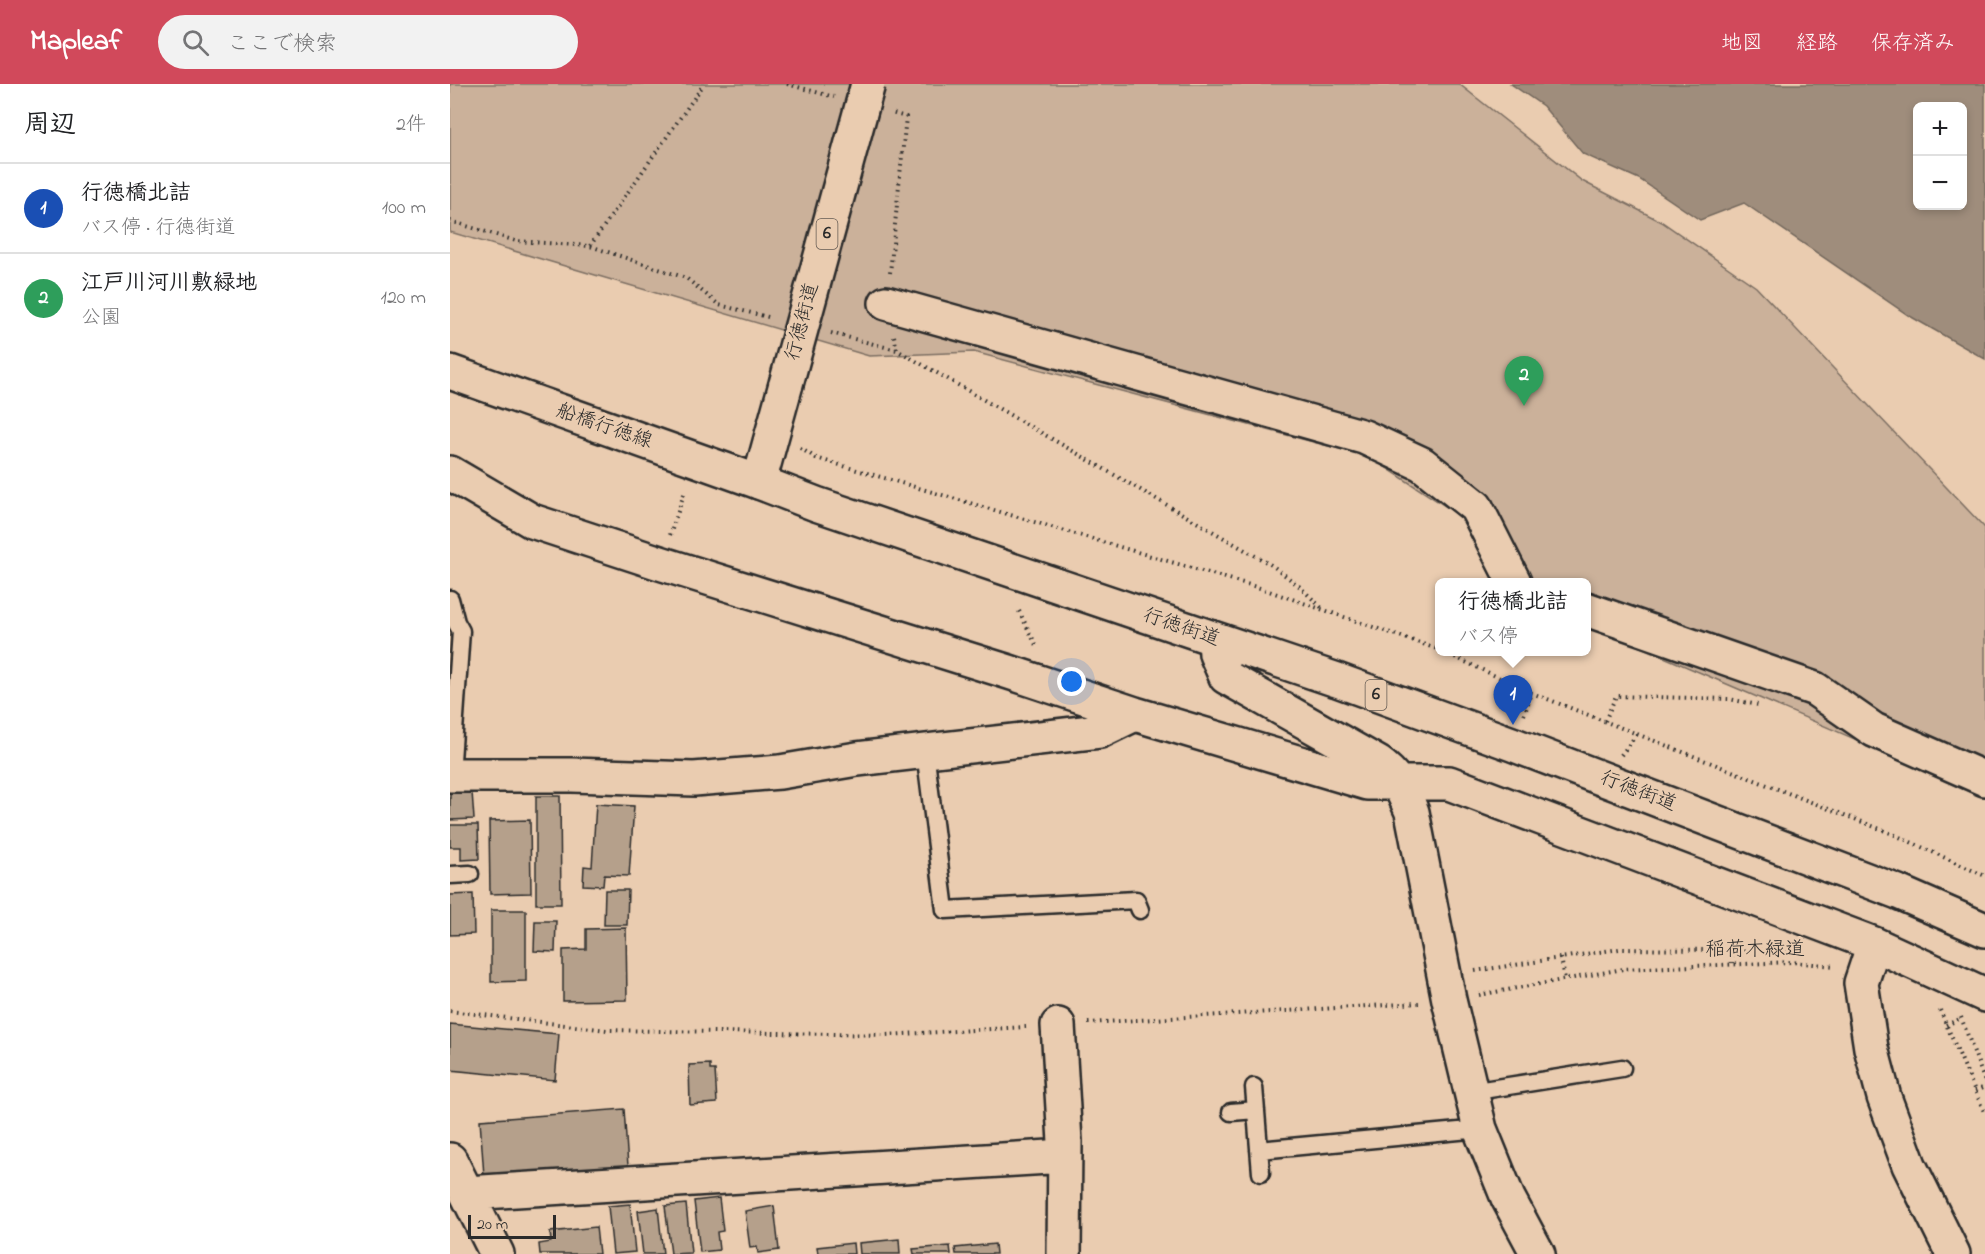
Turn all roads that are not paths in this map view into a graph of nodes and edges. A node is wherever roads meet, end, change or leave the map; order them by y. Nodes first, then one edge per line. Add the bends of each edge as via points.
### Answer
1 (868, 84) edge
2 (886, 303) dead end
3 (450, 372) edge
4 (450, 472) edge
5 (759, 482) junction
6 (1512, 578) edge
7 (450, 599) edge
8 (1591, 610) edge
9 (1215, 640) junction
10 (1135, 714) junction
11 (925, 751) junction
12 (450, 775) edge
13 (1985, 779) edge
14 (1400, 784) junction
15 (470, 874) dead end
16 (450, 875) edge
17 (1140, 910) dead end
18 (1985, 930) edge
19 (1869, 959) junction
20 (1977, 991) edge
21 (1058, 1025) road end
22 (1622, 1068) dead end
23 (1254, 1087) dead end
24 (1470, 1092) junction
25 (1256, 1110) junction
26 (1231, 1112) dead end
27 (1480, 1130) junction
28 (1259, 1150) junction
29 (1065, 1156) junction
30 (450, 1160) edge
31 (1261, 1173) dead end
32 (466, 1193) junction
33 (497, 1254) edge
34 (1064, 1254) edge
35 (1538, 1254) edge
36 (1953, 1254) edge

1 - 5 street, 行徳街道 / 6, bridge
2 - 6 street via 1364,437 1422,464 1476,507
3 - 5 street, 船橋行徳線
4 - 10 street via 532,521
5 - 9 street, 行徳街道 / 6
7 - 12 lane via 461,631
8 - 13 street via 1815,689 1874,730
9 - 14 street via 1216,654 1226,677 1378,763
9 - 18 street, 行徳街道 / 6 via 1512,744 1898,892
10 - 11 street via 1100,731
10 - 14 street via 1367,783
11 - 12 street via 780,772 694,779
11 - 17 lane via 945,910 1136,900
14 - 19 street via 1449,783
14 - 24 street via 1412,812
15 - 16 lane
19 - 20 street
19 - 36 street via 1862,983 1871,1048 1884,1098 1909,1165
21 - 29 street
22 - 24 lane
23 - 25 lane
24 - 27 street
25 - 26 lane
25 - 28 lane
27 - 28 lane
27 - 35 street via 1508,1198
28 - 31 lane
29 - 32 street
29 - 34 street
30 - 32 street
32 - 33 street

